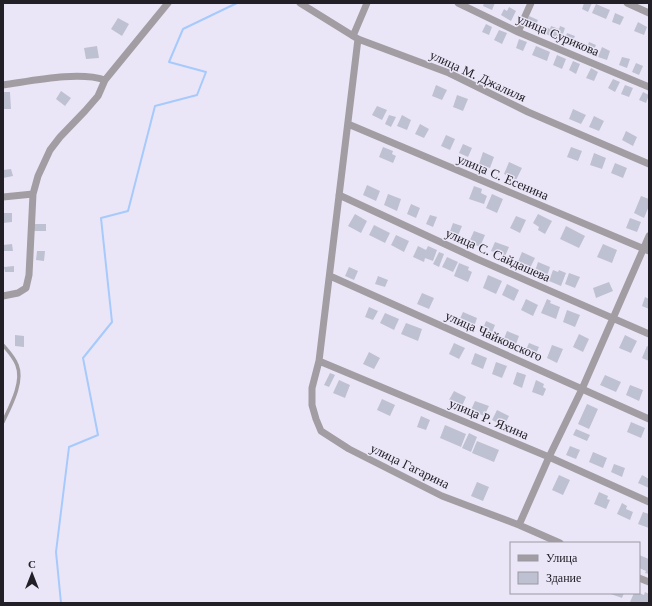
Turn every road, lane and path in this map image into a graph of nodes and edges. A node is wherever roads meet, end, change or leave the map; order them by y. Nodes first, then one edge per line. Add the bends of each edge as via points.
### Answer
1 (168, 3) edge
2 (300, 3) edge
3 (367, 3) edge
4 (458, 3) edge
5 (531, 3) edge
6 (627, 3) edge
7 (649, 13) edge
8 (518, 32) junction
9 (355, 37) junction
10 (105, 80) junction
11 (3, 85) edge
12 (649, 87) edge
13 (348, 124) junction
14 (649, 164) edge
15 (33, 194) junction
16 (339, 195) junction
17 (3, 197) edge
18 (649, 236) edge
19 (646, 250) edge
20 (330, 276) junction
21 (3, 296) edge
22 (613, 318) junction
23 (649, 334) edge
24 (3, 345) edge
25 (320, 361) junction
26 (582, 388) junction
27 (649, 418) edge
28 (3, 422) edge
29 (549, 457) junction
30 (649, 502) edge
31 (519, 525) junction
32 (558, 542) edge

1 - 10 street
2 - 9 street, улица М. Джалиля
3 - 9 street, улица Гагарина
4 - 8 street, улица Сурикова
5 - 8 street
6 - 7 street
8 - 12 street, улица Сурикова
9 - 13 street, улица Гагарина
9 - 14 street, улица М. Джалиля via 449,73 528,112
10 - 11 street via 95,77 64,78
10 - 15 street via 98,96 50,150
13 - 16 street, улица Гагарина
13 - 19 street, улица С. Есенина
15 - 17 street
15 - 21 street via 29,275 26,288 18,293
16 - 20 street, улица Гагарина
16 - 22 street, улица С. Сайдашева
18 - 19 street
19 - 22 street
20 - 25 street, улица Гагарина
20 - 26 street, улица Чайковского
22 - 23 street, улица С. Сайдашева
22 - 26 street
24 - 28 lane via 18,366 15,398
25 - 29 street, улица Р. Яхина
25 - 31 street, улица Гагарина via 312,388 312,405 321,431 349,449 442,496
26 - 27 street, улица Чайковского
26 - 29 street
29 - 30 street, улица Р. Яхина
29 - 31 street
31 - 32 street, улица Гагарина

